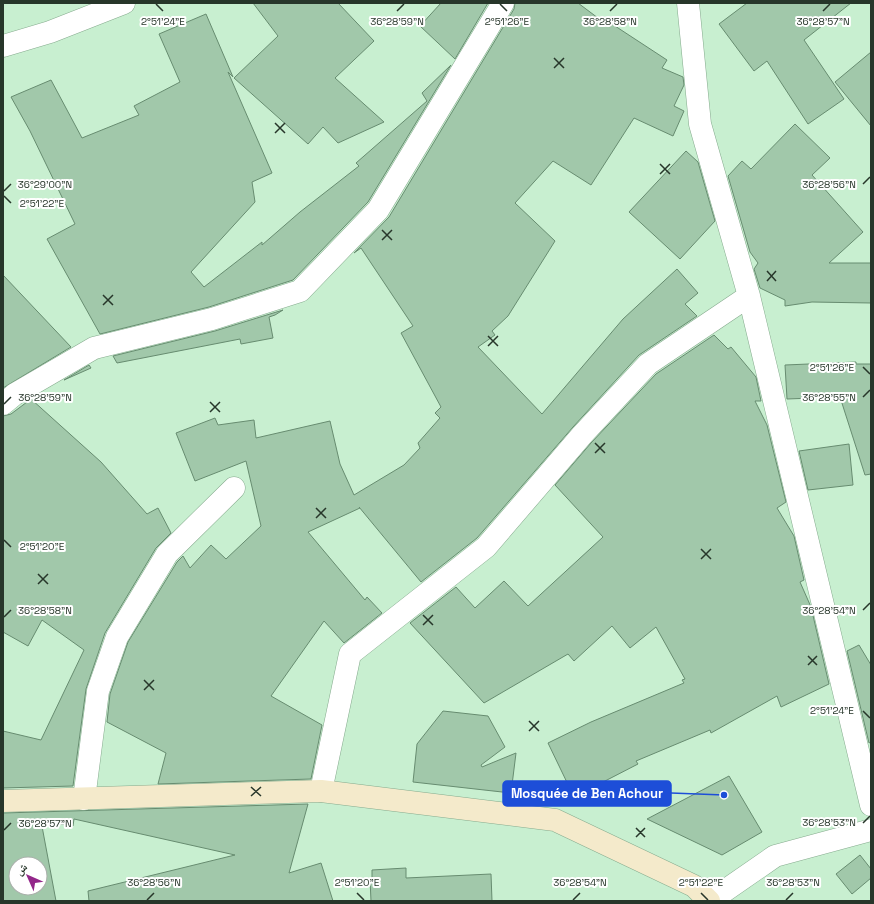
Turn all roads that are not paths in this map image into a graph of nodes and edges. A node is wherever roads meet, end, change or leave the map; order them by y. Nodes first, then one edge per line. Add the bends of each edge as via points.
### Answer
1 (124, 3) edge
2 (503, 3) edge
3 (688, 3) edge
4 (3, 46) edge
5 (749, 296) junction
6 (3, 404) edge
7 (234, 488) dead end
8 (321, 791) junction
9 (84, 799) junction
10 (3, 801) edge
11 (871, 805) edge
12 (871, 830) edge
13 (709, 901) edge

1 - 4 street via 50,32
2 - 6 street via 378,210 300,291 212,319 94,348 15,394
3 - 5 street via 700,124
5 - 8 street via 648,364 582,435 486,547 350,654
5 - 11 street
7 - 9 street via 167,554 117,637 98,691
8 - 9 street
8 - 13 street via 555,820 694,886
9 - 10 street
12 - 13 street via 775,856

